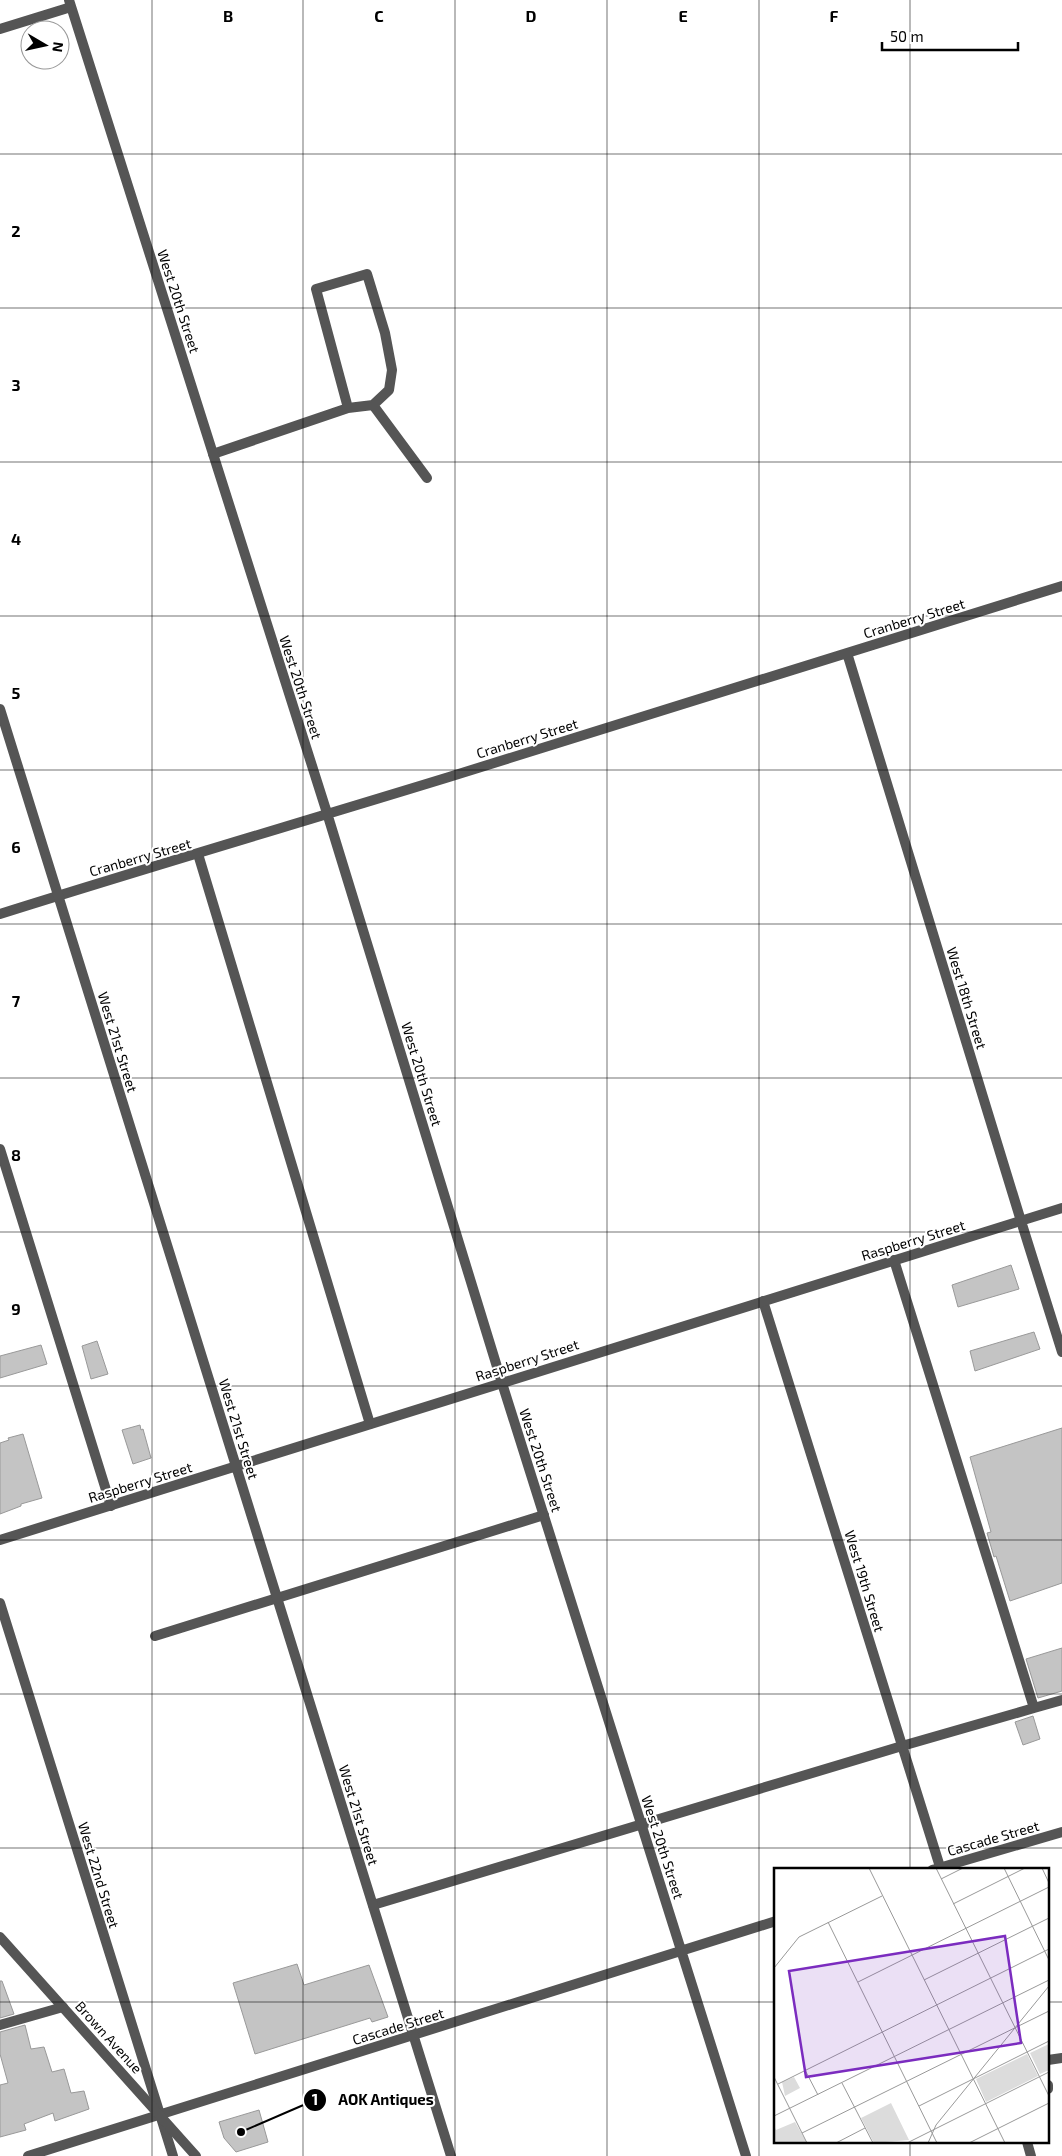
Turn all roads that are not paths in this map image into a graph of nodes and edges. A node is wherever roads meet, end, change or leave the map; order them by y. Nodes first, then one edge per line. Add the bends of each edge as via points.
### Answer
1 (70, 3) edge
2 (0, 29) edge
3 (373, 405) junction
4 (348, 408) junction
5 (213, 454) junction
6 (428, 478) dead end
7 (1062, 586) edge
8 (847, 653) junction
9 (0, 710) edge
10 (327, 813) junction
11 (198, 854) junction
12 (58, 896) junction
13 (0, 914) edge
14 (0, 1149) edge
15 (1062, 1208) edge
16 (1021, 1221) junction
17 (894, 1260) junction
18 (763, 1301) junction
19 (1062, 1352) edge
20 (502, 1383) junction
21 (370, 1424) junction
22 (236, 1466) junction
23 (111, 1506) junction
24 (544, 1515) junction
25 (0, 1540) edge
26 (277, 1599) junction
27 (0, 1603) edge
28 (155, 1636) dead end
29 (1062, 1700) edge
30 (1034, 1708) junction
31 (902, 1746) junction
32 (641, 1824) junction
33 (1062, 1832) edge
34 (938, 1868) edge
35 (941, 1868) edge
36 (373, 1905) junction
37 (774, 1922) edge
38 (0, 1937) edge
39 (682, 1952) junction
40 (63, 2007) junction
41 (0, 2025) edge
42 (413, 2035) junction
43 (160, 2115) junction
44 (1027, 2144) edge
45 (28, 2156) edge
46 (173, 2156) edge
47 (196, 2156) edge
48 (451, 2156) edge
49 (746, 2156) edge
50 (1031, 2156) edge

1 - 2 street
1 - 5 street, West 20th Street
3 - 4 street
3 - 4 street via 389,390 392,370 385,333 367,274 316,290
3 - 6 street
4 - 5 street
5 - 10 street, West 20th Street
7 - 8 street, Cranberry Street
8 - 10 street, Cranberry Street
8 - 16 street, West 18th Street
9 - 12 street, West 21st Street
10 - 11 street, Cranberry Street
10 - 20 street, West 20th Street
11 - 12 street, Cranberry Street
11 - 21 street
12 - 13 street, Cranberry Street
12 - 22 street, West 21st Street
14 - 23 street
15 - 16 street, Raspberry Street
16 - 17 street, Raspberry Street
16 - 19 street, West 18th Street
17 - 18 street, Raspberry Street
17 - 30 street
18 - 20 street, Raspberry Street
18 - 31 street, West 19th Street
20 - 21 street, Raspberry Street
20 - 24 street, West 20th Street
21 - 22 street, Raspberry Street
22 - 23 street, Raspberry Street
22 - 26 street, West 21st Street
23 - 25 street, Raspberry Street
24 - 26 street
24 - 32 street, West 20th Street
26 - 28 street
26 - 36 street, West 21st Street
27 - 43 street, West 22nd Street
29 - 30 street
30 - 31 street
31 - 32 street
31 - 34 street, West 19th Street
32 - 36 street
32 - 39 street, West 20th Street
33 - 35 street, Cascade Street
36 - 42 street, West 21st Street
37 - 39 street, Cascade Street
38 - 40 street, Brown Avenue
39 - 42 street, Cascade Street
39 - 49 street, West 20th Street
40 - 41 street
40 - 43 street, Brown Avenue
42 - 43 street, Cascade Street
42 - 48 street, West 21st Street
43 - 45 street, Cascade Street
43 - 46 street, West 22nd Street
43 - 47 street, Brown Avenue
44 - 50 street

